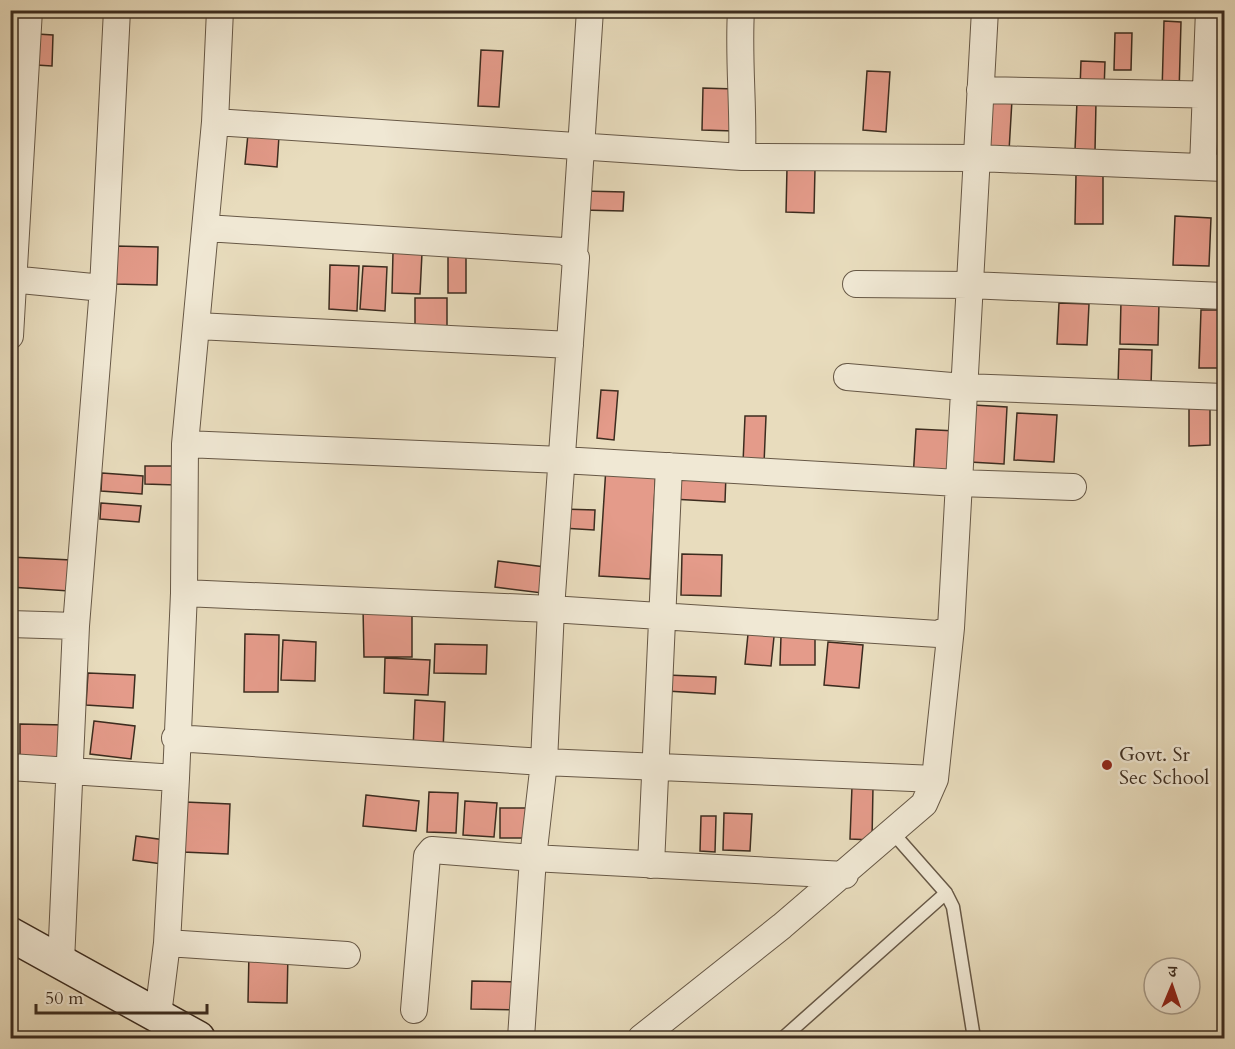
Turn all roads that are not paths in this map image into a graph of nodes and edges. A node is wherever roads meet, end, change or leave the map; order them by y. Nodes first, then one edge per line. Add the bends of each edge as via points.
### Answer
1 (29, 10) edge
2 (117, 10) edge
3 (220, 10) edge
4 (590, 10) edge
5 (741, 10) edge
6 (985, 10) edge
7 (1209, 10) edge
8 (980, 90) junction
9 (1216, 95) edge
10 (215, 122) junction
11 (581, 145) junction
12 (742, 157) junction
13 (976, 158) junction
14 (1214, 167) edge
15 (206, 228) junction
16 (574, 255) junction
17 (12, 279) edge
18 (856, 284) dead end
19 (969, 285) junction
20 (103, 288) junction
21 (1224, 296) edge
22 (197, 326) junction
23 (10, 336) edge
24 (570, 345) junction
25 (847, 376) dead end
26 (963, 387) junction
27 (1224, 397) edge
28 (185, 444) junction
29 (561, 460) junction
30 (669, 466) junction
31 (958, 483) junction
32 (1073, 487) dead end
33 (184, 593) junction
34 (551, 609) junction
35 (663, 617) junction
36 (10, 624) edge
37 (76, 626) junction
38 (951, 628) junction
39 (176, 738) junction
40 (544, 762) junction
41 (10, 767) edge
42 (655, 767) junction
43 (70, 771) junction
44 (176, 778) junction
45 (935, 779) junction
46 (893, 833) junction
47 (533, 858) junction
48 (651, 864) junction
49 (844, 875) junction
50 (946, 893) junction
51 (10, 934) edge
52 (167, 943) junction
53 (347, 955) dead end
54 (61, 962) junction
55 (414, 1010) dead end
56 (158, 1015) junction
57 (198, 1038) edge
58 (521, 1038) edge
59 (640, 1038) edge
60 (783, 1038) edge
61 (974, 1038) edge

1 - 17 street
2 - 20 street
3 - 10 street
4 - 11 street
5 - 12 street via 738,52 744,110
6 - 8 street
7 - 9 street
8 - 9 street
8 - 13 street
9 - 14 street
10 - 11 street
10 - 15 street
11 - 12 street
11 - 16 street
12 - 13 street
13 - 14 street
13 - 19 street
15 - 16 street via 563,251
15 - 22 street
16 - 24 street
17 - 20 street
17 - 23 street
18 - 19 street
19 - 21 street
19 - 26 street
20 - 37 street
22 - 24 street
22 - 28 street
24 - 29 street
25 - 26 street
26 - 27 street
26 - 31 street
28 - 29 street
28 - 33 street
29 - 30 street
29 - 34 street
30 - 31 street
30 - 35 street
31 - 32 street
31 - 38 street
33 - 34 street
33 - 39 street
34 - 35 street
34 - 40 street
35 - 38 street via 938,634
35 - 42 street
36 - 37 street
37 - 43 street
38 - 45 street
39 - 40 street
39 - 44 street
40 - 42 street
40 - 47 street
41 - 43 street
42 - 45 street
42 - 48 street
43 - 44 street
43 - 54 street
44 - 52 street
45 - 46 street via 924,804
46 - 49 street
46 - 50 lane
47 - 48 street
47 - 55 street via 432,850 429,853
47 - 58 street
48 - 49 street
49 - 59 street
50 - 60 lane
50 - 61 lane via 957,923
51 - 54 street
52 - 53 street
52 - 56 street
54 - 56 street
56 - 57 street

